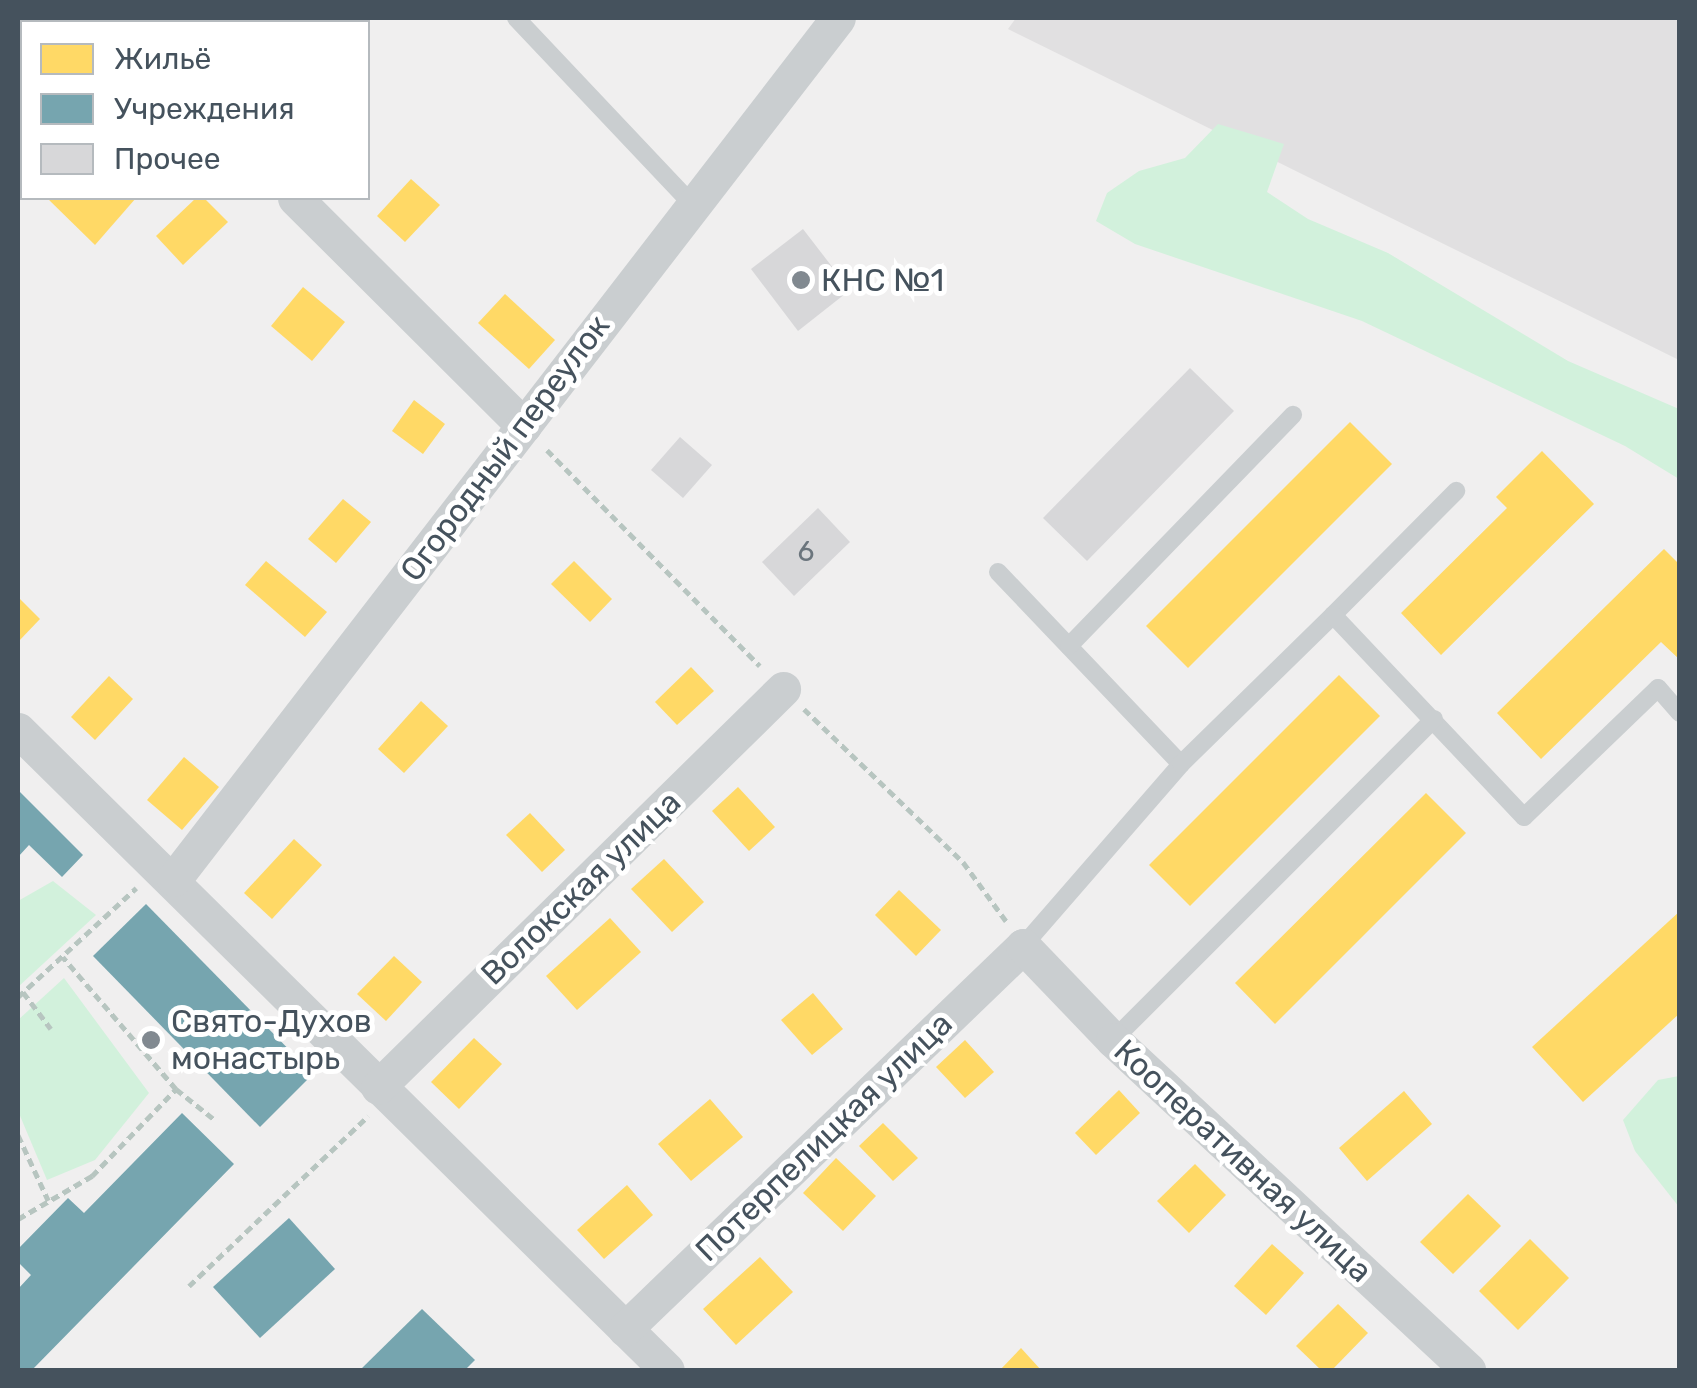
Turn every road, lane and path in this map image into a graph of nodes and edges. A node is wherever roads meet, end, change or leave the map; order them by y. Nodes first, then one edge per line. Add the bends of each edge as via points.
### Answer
1 (516, 18) edge
2 (838, 18) edge
3 (297, 200) edge
4 (690, 202) junction
5 (1294, 415) dead end
6 (524, 426) junction
7 (1456, 491) dead end
8 (998, 572) dead end
9 (1333, 615) junction
10 (1068, 646) junction
11 (783, 689) dead end
12 (1680, 713) edge
13 (1434, 719) junction
14 (18, 730) edge
15 (1181, 764) junction
16 (166, 872) junction
17 (1023, 946) junction
18 (63, 957) junction
19 (20, 994) edge
20 (52, 1028) dead end
21 (1113, 1040) junction
22 (176, 1089) junction
23 (383, 1092) junction
24 (215, 1120) dead end
25 (18, 1135) edge
26 (49, 1201) junction
27 (18, 1218) edge
28 (189, 1286) dead end
29 (625, 1329) junction
30 (667, 1370) edge
31 (1468, 1370) edge

1 - 4 lane
2 - 4 street, Огородный переулок
3 - 6 street
4 - 6 street, Огородный переулок
5 - 10 lane
6 - 16 street, Огородный переулок
7 - 9 lane
8 - 10 lane
9 - 13 lane
9 - 15 lane
10 - 15 lane
11 - 23 street, Волокская улица
12 - 13 lane via 1658,688 1524,816
13 - 21 lane
14 - 16 street
15 - 17 lane
16 - 18 path
16 - 23 street
17 - 21 street, Кооперативная улица
17 - 29 street, Потерпелицкая улица
18 - 19 path
18 - 22 path
19 - 20 path
21 - 31 street, Кооперативная улица
22 - 24 path
22 - 26 path via 92,1176
23 - 28 path
23 - 29 street
25 - 26 path
26 - 27 path
29 - 30 street

